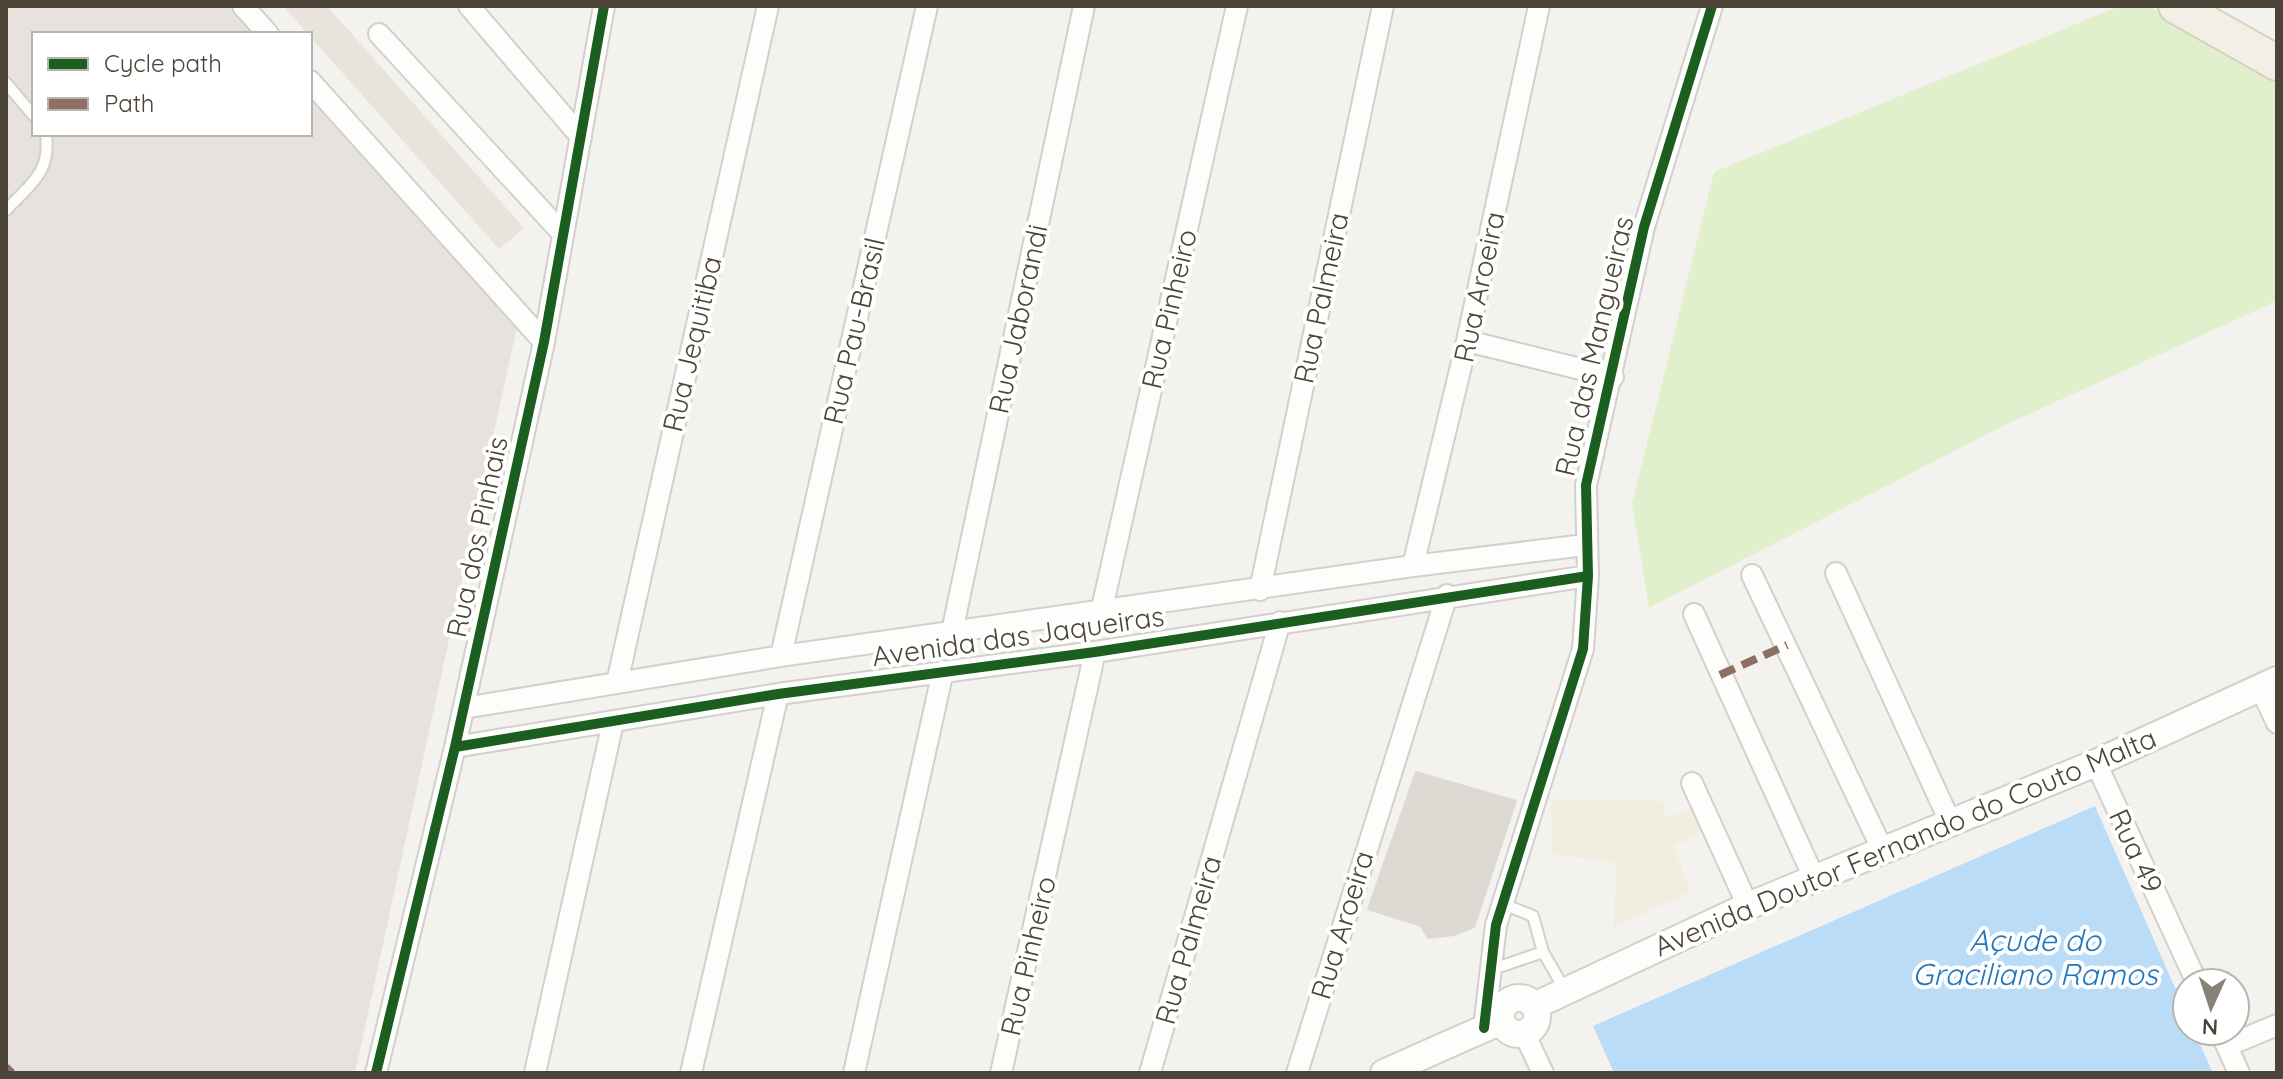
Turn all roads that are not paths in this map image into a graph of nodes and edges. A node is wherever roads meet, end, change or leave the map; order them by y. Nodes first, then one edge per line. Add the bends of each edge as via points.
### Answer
1 (243, 6) edge
2 (469, 6) edge
3 (604, 6) edge
4 (768, 6) edge
5 (927, 6) edge
6 (1084, 6) edge
7 (1237, 6) edge
8 (1383, 6) edge
9 (1539, 6) edge
10 (1711, 6) edge
11 (2176, 6) edge
12 (2217, 6) edge
13 (266, 32) edge
14 (379, 34) dead end
15 (2277, 40) edge
16 (2277, 63) edge
17 (6, 83) edge
18 (312, 83) edge
19 (32, 114) edge
20 (46, 136) edge
21 (581, 137) junction
22 (6, 210) edge
23 (563, 234) junction
24 (1467, 341) junction
25 (544, 342) junction
26 (1613, 377) junction
27 (1585, 545) junction
28 (1413, 566) junction
29 (1836, 573) dead end
30 (1752, 575) dead end
31 (1588, 576) junction
32 (1260, 590) junction
33 (1447, 595) junction
34 (1101, 613) junction
35 (1694, 614) dead end
36 (1280, 622) junction
37 (952, 632) junction
38 (881, 642) junction
39 (1095, 652) junction
40 (781, 656) junction
41 (943, 671) junction
42 (895, 678) junction
43 (617, 683) junction
44 (2269, 683) edge
45 (778, 694) junction
46 (464, 708) junction
47 (613, 722) junction
48 (2277, 723) edge
49 (455, 747) junction
50 (2096, 763) junction
51 (1692, 783) dead end
52 (1951, 824) junction
53 (1883, 851) junction
54 (1814, 878) junction
55 (1503, 904) junction
56 (1748, 906) junction
57 (1543, 952) junction
58 (2190, 967) edge
59 (1490, 970) junction
60 (1565, 990) junction
61 (2277, 1025) edge
62 (1503, 1027) junction
63 (2251, 1032) edge
64 (2227, 1047) edge
65 (376, 1073) edge
66 (535, 1073) edge
67 (691, 1073) edge
68 (854, 1073) edge
69 (1001, 1073) edge
70 (1150, 1073) edge
71 (1297, 1073) edge
72 (1384, 1073) edge
73 (1543, 1073) edge
74 (2239, 1073) edge

1 - 13 street
2 - 21 street
3 - 21 street, Rua dos Pinhais
4 - 43 street, Rua Jequitiba
5 - 40 street, Rua Pau-Brasil
6 - 37 street, Rua Jaborandi
7 - 34 street, Rua Pinheiro
8 - 32 street, Rua Palmeira
9 - 24 street, Rua Aroeira
10 - 26 street, Rua das Mangueiras via 1644,227
11 - 16 main road
12 - 15 main road
14 - 23 street
17 - 19 lane
18 - 25 street
20 - 22 lane via 49,156 38,177
21 - 23 street, Rua dos Pinhais
23 - 25 street, Rua dos Pinhais
24 - 26 street
24 - 28 street, Rua Aroeira
25 - 46 street, Rua dos Pinhais
26 - 27 street, Rua das Mangueiras via 1586,485
27 - 28 street, Avenida das Jaqueiras
27 - 31 street, Rua das Mangueiras
28 - 32 street, Avenida das Jaqueiras
29 - 52 street
30 - 53 street
31 - 33 street, Avenida das Jaqueiras
31 - 55 street, Rua das Mangueiras via 1583,649
32 - 34 street, Avenida das Jaqueiras
33 - 36 street, Avenida das Jaqueiras
33 - 71 street, Rua Aroeira
34 - 37 street, Avenida das Jaqueiras
35 - 54 street
36 - 39 street, Avenida das Jaqueiras
36 - 70 street, Rua Palmeira
37 - 38 street, Avenida das Jaqueiras
38 - 40 street, Avenida das Jaqueiras
38 - 42 street
39 - 41 street, Avenida das Jaqueiras
39 - 69 street, Rua Pinheiro
40 - 43 street, Avenida das Jaqueiras
41 - 42 street, Avenida das Jaqueiras
41 - 68 street
42 - 45 street, Avenida das Jaqueiras
43 - 46 street, Avenida das Jaqueiras
44 - 48 street
44 - 50 street, Avenida Doutor Fernando do Couto Malta
45 - 47 street, Avenida das Jaqueiras
45 - 67 street
46 - 49 street, Rua dos Pinhais
47 - 49 street, Avenida das Jaqueiras
47 - 66 street
49 - 65 street, Rua dos Pinhais
50 - 52 street, Avenida Doutor Fernando do Couto Malta
50 - 58 street, Rua 49
51 - 56 street
52 - 53 street, Avenida Doutor Fernando do Couto Malta
53 - 54 street, Avenida Doutor Fernando do Couto Malta
54 - 56 street, Avenida Doutor Fernando do Couto Malta
55 - 57 lane via 1533,916
55 - 59 street, Rua das Mangueiras
56 - 60 street, Avenida Doutor Fernando do Couto Malta
57 - 59 lane
57 - 60 lane
59 - 62 street, Rua das Mangueiras
60 - 62 street, Avenida Doutor Fernando do Couto Malta via 1534,1006 1527,999 1507,1002 1501,1010
61 - 63 street
62 - 72 street, Avenida Doutor Fernando do Couto Malta
62 - 73 street
64 - 74 street

